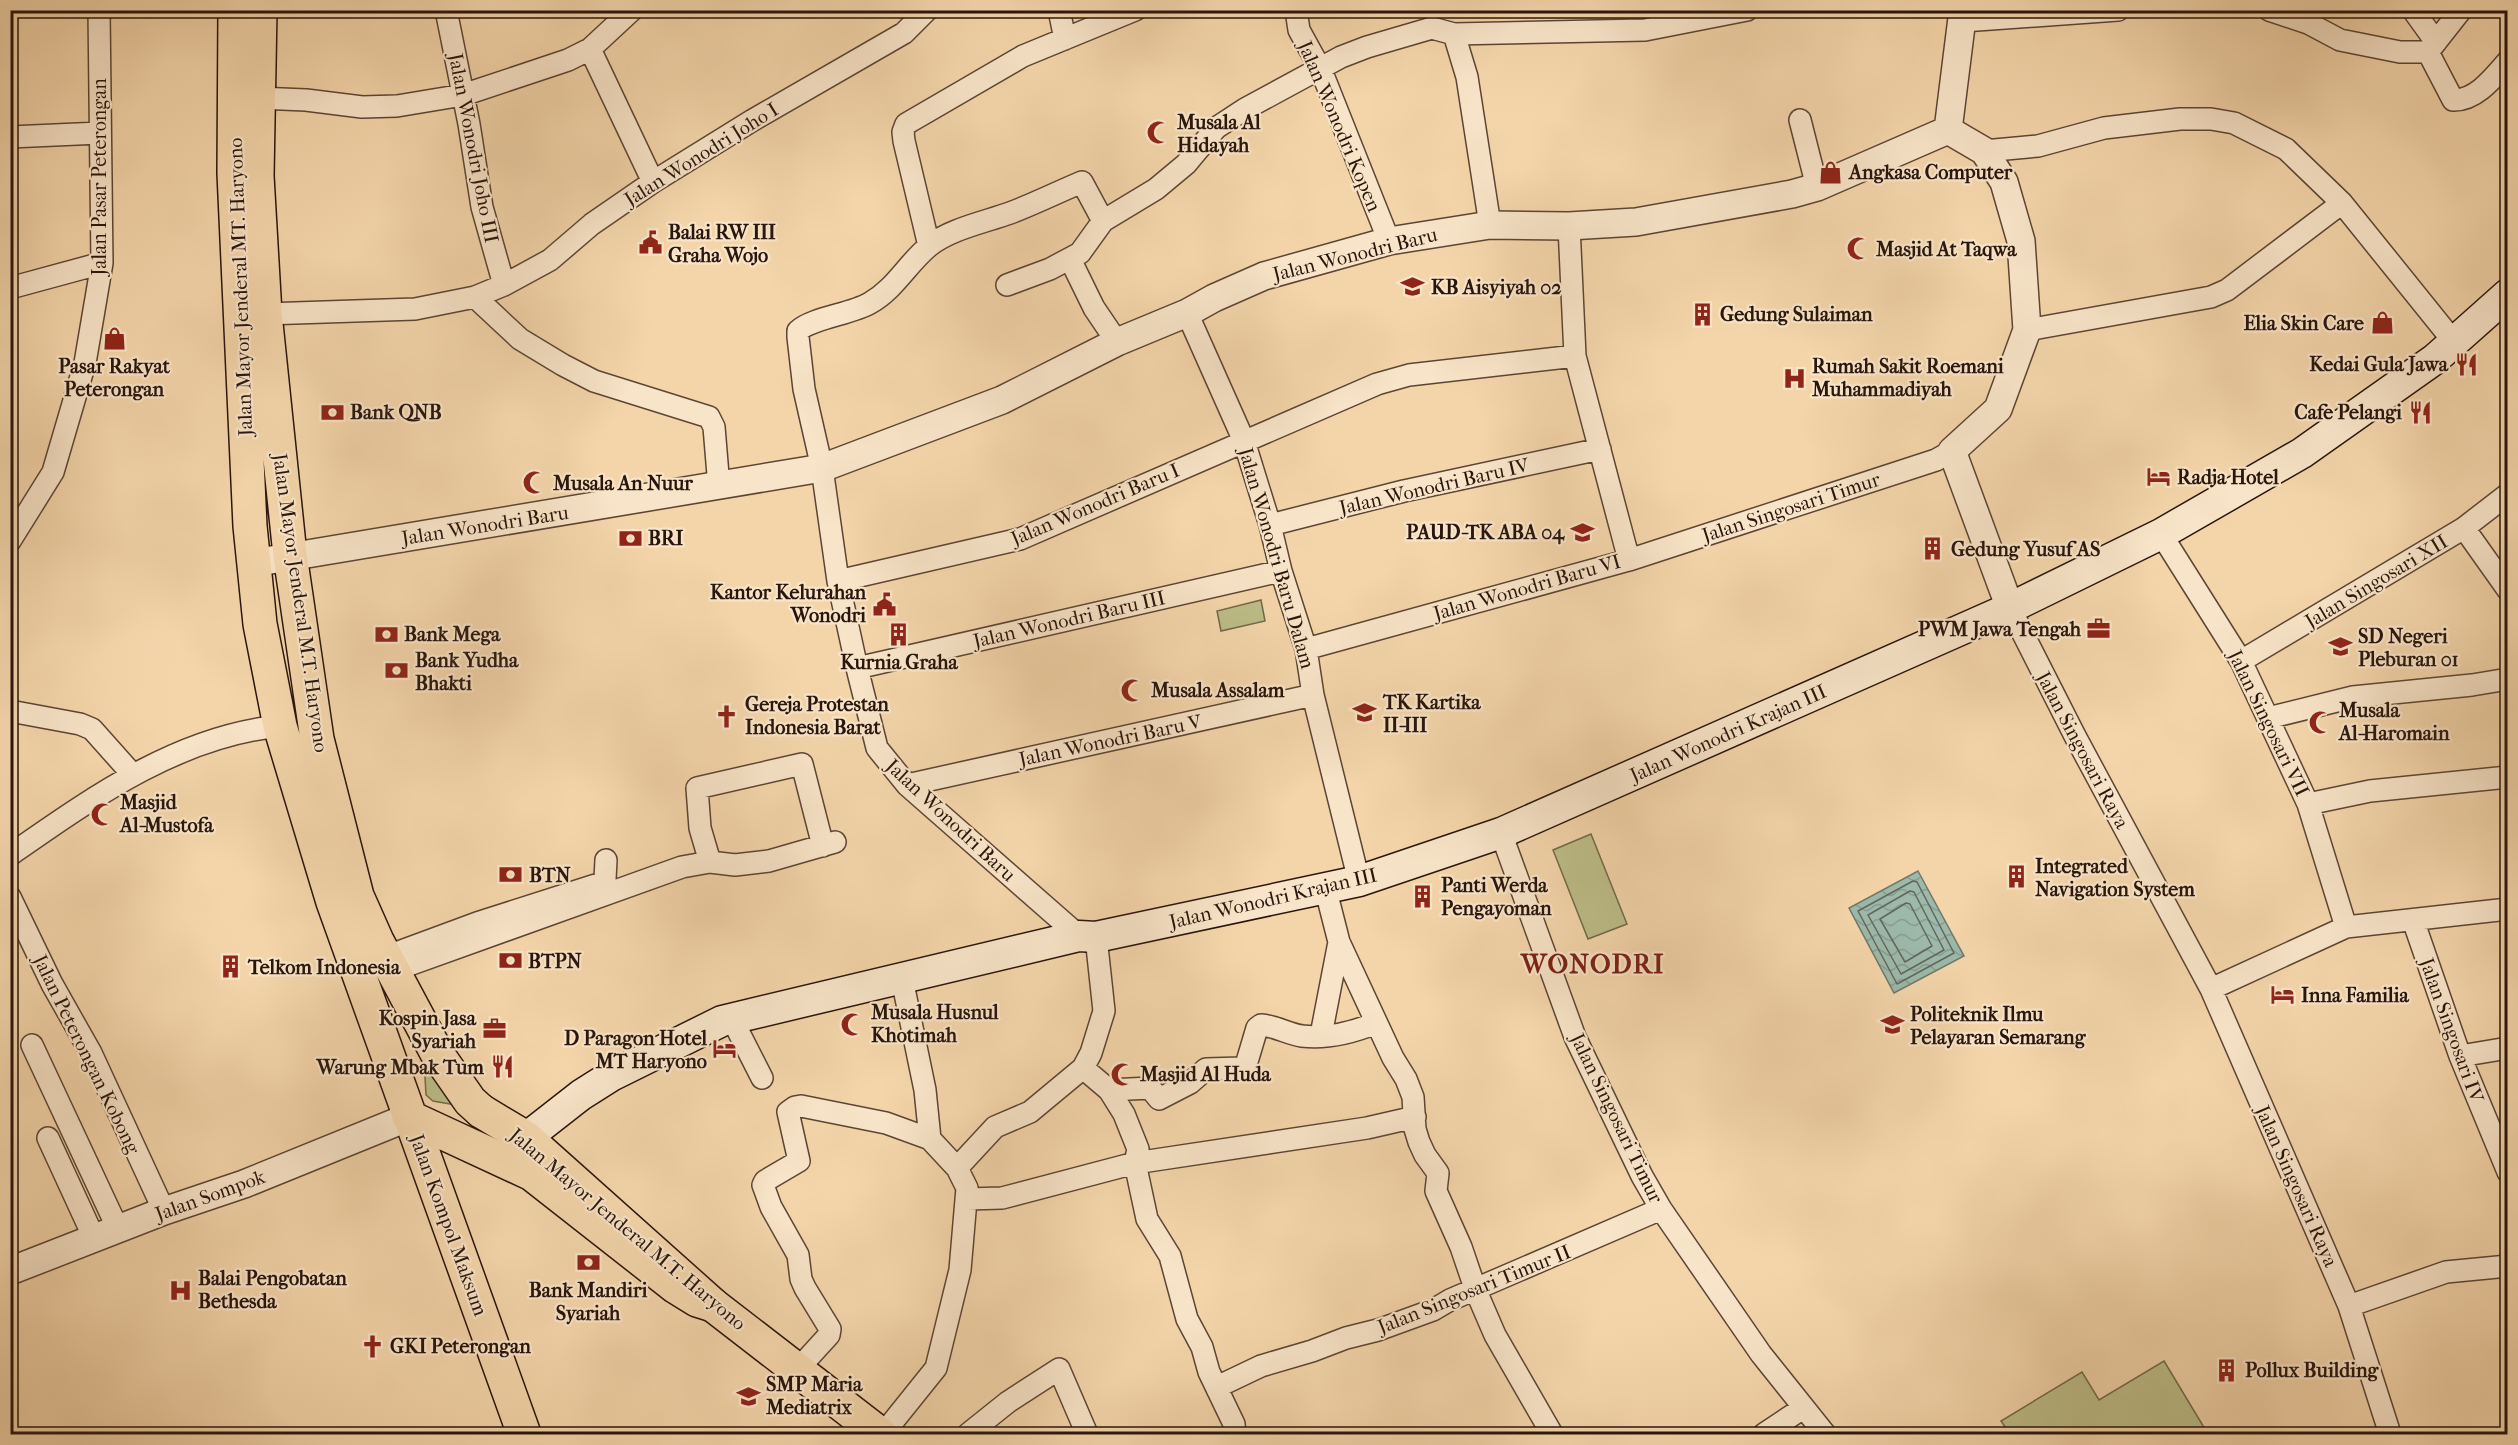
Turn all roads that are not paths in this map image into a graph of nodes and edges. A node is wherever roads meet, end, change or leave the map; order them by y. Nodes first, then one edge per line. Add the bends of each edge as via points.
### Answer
1 (99, 10) edge
2 (235, 10) edge
3 (260, 10) edge
4 (446, 10) edge
5 (632, 10) edge
6 (927, 10) edge
7 (1059, 10) edge
8 (1135, 10) edge
9 (1296, 10) edge
10 (1747, 10) edge
11 (2118, 10) edge
12 (2269, 10) edge
13 (2413, 10) edge
14 (2462, 10) edge
15 (1963, 16) edge
16 (1430, 19) edge
17 (1454, 34) junction
18 (1065, 39) junction
19 (2432, 47) junction
20 (590, 49) junction
21 (2508, 61) edge
22 (1321, 70) junction
23 (463, 95) junction
24 (258, 98) junction
25 (1800, 120) dead end
26 (1948, 130) junction
27 (100, 133) junction
28 (10, 137) edge
29 (1984, 152) junction
30 (653, 182) junction
31 (1817, 187) junction
32 (2342, 203) junction
33 (1103, 222) junction
34 (1490, 225) junction
35 (1569, 226) junction
36 (1389, 241) junction
37 (928, 246) junction
38 (1070, 260) junction
39 (102, 262) junction
40 (504, 285) junction
41 (1007, 285) dead end
42 (10, 288) edge
43 (2508, 294) edge
44 (475, 297) junction
45 (1187, 313) junction
46 (265, 314) junction
47 (2027, 330) junction
48 (1117, 342) junction
49 (2454, 342) junction
50 (1575, 356) junction
51 (1244, 441) junction
52 (1600, 449) junction
53 (1952, 451) junction
54 (822, 468) junction
55 (719, 487) junction
56 (2508, 494) edge
57 (1270, 525) junction
58 (2464, 528) junction
59 (2161, 534) junction
60 (10, 541) edge
61 (290, 555) junction
62 (1629, 560) junction
63 (253, 562) junction
64 (1281, 570) junction
65 (838, 581) junction
66 (2508, 590) edge
67 (2010, 608) junction
68 (1306, 649) junction
69 (2241, 661) junction
70 (856, 668) junction
71 (2508, 679) edge
72 (1313, 695) junction
73 (10, 711) edge
74 (2268, 718) junction
75 (280, 726) junction
76 (133, 775) junction
77 (2508, 777) edge
78 (907, 784) junction
79 (2308, 804) junction
80 (1501, 834) junction
81 (10, 855) edge
82 (606, 860) dead end
83 (710, 862) junction
84 (1359, 881) junction
85 (1325, 887) junction
86 (10, 897) edge
87 (2508, 909) edge
88 (2413, 920) junction
89 (2346, 927) junction
90 (1087, 936) junction
91 (1339, 942) junction
92 (394, 975) junction
93 (902, 979) junction
94 (2211, 989) junction
95 (732, 1019) junction
96 (1376, 1023) junction
97 (1322, 1035) junction
98 (32, 1045) dead end
99 (2508, 1048) edge
100 (2460, 1056) junction
101 (1083, 1068) junction
102 (762, 1078) dead end
103 (1108, 1090) junction
104 (409, 1117) junction
105 (1414, 1117) junction
106 (48, 1138) dead end
107 (526, 1138) junction
108 (930, 1139) junction
109 (468, 1144) junction
110 (1135, 1164) junction
111 (957, 1167) junction
112 (431, 1172) junction
113 (2508, 1172) edge
114 (967, 1199) junction
115 (1661, 1209) junction
116 (164, 1211) junction
117 (106, 1233) junction
118 (2508, 1266) edge
119 (10, 1271) edge
120 (1476, 1291) junction
121 (713, 1305) junction
122 (2349, 1306) junction
123 (798, 1369) junction
124 (1217, 1387) junction
125 (1803, 1408) junction
126 (1228, 1431) edge
127 (518, 1433) edge
128 (881, 1434) edge
129 (968, 1434) edge
130 (1087, 1434) edge
131 (1552, 1434) edge
132 (1764, 1434) edge
133 (1825, 1434) edge
134 (2390, 1434) edge

1 - 27 street, Jalan Pasar Peterongan
2 - 63 main road, Jalan Mayor Jenderal MT. Haryono via 234,173
3 - 24 main road, Jalan Mayor Jenderal M.T. Haryono
4 - 23 street, Jalan Wonodri Joho III
5 - 20 street
6 - 30 street, Jalan Wonodri Joho I via 904,33
7 - 18 street
8 - 18 street
9 - 22 street, Jalan Wonodri Kopen via 1299,30
10 - 17 street via 1645,30
11 - 15 street
12 - 19 street via 2308,23 2340,40 2400,52
13 - 19 street
14 - 19 street
15 - 26 street
16 - 17 street
16 - 22 street via 1341,57
17 - 34 street via 1467,77
18 - 37 street via 1023,56 906,124 904,141
19 - 21 street via 2453,100 2462,100 2491,82
20 - 23 street
20 - 30 street
22 - 33 street via 1216,128 1186,164 1156,189
22 - 36 street, Jalan Wonodri Kopen
23 - 24 street via 397,106 362,107
23 - 40 street, Jalan Wonodri Joho III via 482,207
24 - 46 main road, Jalan Mayor Jenderal M.T. Haryono
25 - 31 street
26 - 29 street
26 - 31 street, Jalan Wonodri Baru
27 - 28 street
27 - 39 street, Jalan Pasar Peterongan
29 - 32 street via 2038,146 2104,128 2211,119 2234,123 2286,149
29 - 47 street via 2004,182 2021,241
30 - 40 street, Jalan Wonodri Joho I via 592,224 550,260
31 - 35 street, Jalan Wonodri Baru via 1745,204 1636,222
32 - 47 street via 2236,284 2211,297
32 - 49 street
33 - 37 street via 1082,182 948,234
33 - 38 street via 1088,244
34 - 35 street, Jalan Wonodri Baru
34 - 36 street, Jalan Wonodri Baru
35 - 50 street, Jalan Wonodri Baru VI
36 - 45 street, Jalan Wonodri Baru via 1264,276
37 - 54 street via 872,302 798,331 804,389
38 - 41 street
38 - 48 street via 1094,308
39 - 42 street
39 - 60 street, Jalan Pasar Peterongan via 86,363 53,472
40 - 44 street, Jalan Wonodri Joho I
43 - 49 main road
44 - 46 street, Jalan Wonodri Joho I via 415,309
44 - 55 street via 520,339 594,381 710,417
45 - 48 street, Jalan Wonodri Baru
45 - 51 street, Jalan Wonodri Baru Dalam
46 - 61 main road, Jalan Mayor Jenderal M.T. Haryono
47 - 53 street via 1998,409
48 - 54 street, Jalan Wonodri Baru via 1002,400
49 - 59 main road via 2302,453
50 - 51 street, Jalan Wonodri Baru I via 1409,375 1377,384
50 - 52 street, Jalan Wonodri Baru VI
51 - 57 street, Jalan Wonodri Baru Dalam
51 - 65 street, Jalan Wonodri Baru I via 1020,539
52 - 57 street, Jalan Wonodri Baru IV via 1404,491
52 - 62 street, Jalan Wonodri Baru VI
53 - 62 street, Jalan Singosari Timur via 1936,460
53 - 67 street
54 - 55 street, Jalan Wonodri Baru
54 - 65 street, Jalan Wonodri Baru
55 - 61 street, Jalan Wonodri Baru
56 - 58 street, Jalan Singosari XII
57 - 64 street, Jalan Wonodri Baru Dalam
58 - 66 street
58 - 69 street, Jalan Singosari XII
59 - 67 main road
59 - 69 street, Jalan Singosari VII
61 - 63 street
61 - 92 main road, Jalan Mayor Jenderal M.T. Haryono via 317,738 357,896
62 - 68 street, Jalan Wonodri Baru VI
63 - 75 main road, Jalan Mayor Jenderal MT. Haryono via 260,624
64 - 68 street, Jalan Wonodri Baru Dalam
64 - 70 street, Jalan Wonodri Baru III
65 - 70 street, Jalan Wonodri Baru
67 - 80 main road, Jalan Wonodri Krajan III
67 - 94 street, Jalan Singosari Raya
68 - 72 street, Jalan Wonodri Baru Dalam
69 - 74 street, Jalan Singosari VII
70 - 78 street, Jalan Wonodri Baru via 877,748
71 - 74 street via 2353,697
72 - 78 street, Jalan Wonodri Baru V
72 - 84 street, Jalan Wonodri Baru Dalam
73 - 76 street via 92,729
74 - 79 street, Jalan Singosari VII
75 - 76 street via 208,740
75 - 104 main road, Jalan Mayor Jenderal MT. Haryono via 333,902
76 - 81 street
77 - 79 street via 2370,791
78 - 90 street, Jalan Wonodri Baru
79 - 89 street, Jalan Singosari VII
80 - 84 main road, Jalan Wonodri Krajan III
80 - 115 street, Jalan Singosari Timur via 1575,1037
82 - 92 street via 602,883 477,923
83 - 83 street via 735,865 769,861 829,844 801,764 697,788 700,828
83 - 92 street via 682,867
84 - 85 main road, Jalan Wonodri Krajan III
85 - 90 main road, Jalan Wonodri Krajan III
85 - 91 street
86 - 116 street, Jalan Peterongan Kobong via 51,984 91,1053
87 - 88 street
88 - 89 street
88 - 100 street, Jalan Singosari IV
89 - 94 street
90 - 93 main road, Jalan Wonodri Krajan III
90 - 101 street via 1104,1011
91 - 96 street
91 - 97 street
92 - 104 main road via 415,1038 416,1094
92 - 107 main road, Jalan Mayor Jenderal M.T. Haryono via 438,1055 470,1101
93 - 95 main road, Jalan Wonodri Krajan III
93 - 108 street via 926,1098
94 - 122 street, Jalan Singosari Raya
95 - 102 street
95 - 107 main road, Jalan Wonodri Krajan III via 611,1076
96 - 97 street via 1360,1030
96 - 105 street via 1406,1079 1413,1097
97 - 103 street via 1302,1036 1262,1025 1257,1028 1242,1068 1206,1069 1190,1083 1159,1099 1150,1088
98 - 117 street
99 - 100 street
100 - 113 street, Jalan Singosari IV
101 - 103 street
101 - 111 street via 1037,1107 994,1127
103 - 110 street via 1124,1114 1138,1149
104 - 109 main road
104 - 112 main road, Jalan Kompol Maksum
104 - 116 street, Jalan Sompok via 244,1184
105 - 110 street via 1367,1128
105 - 120 street via 1419,1142 1438,1173 1436,1191
106 - 117 street
107 - 121 main road, Jalan Mayor Jenderal M.T. Haryono
108 - 111 street
108 - 123 street via 886,1123 801,1106 788,1112 799,1161 763,1185 798,1255 805,1288 831,1333
109 - 112 main road via 438,1149
109 - 121 main road via 532,1174 676,1287
110 - 114 street via 1002,1198
110 - 124 street via 1147,1219 1170,1256 1187,1319
111 - 114 street via 967,1188
112 - 127 main road, Jalan Kompol Maksum
114 - 128 street via 960,1270 936,1368
115 - 120 street, Jalan Singosari Timur II
115 - 125 street, Jalan Singosari Timur
116 - 117 street, Jalan Sompok
117 - 119 street, Jalan Sompok
118 - 122 street via 2446,1272
120 - 124 street, Jalan Singosari Timur II via 1378,1330 1261,1366
120 - 131 street via 1500,1343
121 - 123 main road, Jalan Mayor Jenderal M.T. Haryono
122 - 134 street, Jalan Singosari Raya
123 - 128 main road, Jalan Mayor Jenderal M.T. Haryono
124 - 126 street
125 - 132 street
125 - 133 street, Jalan Singosari Timur
129 - 130 street via 1059,1369

